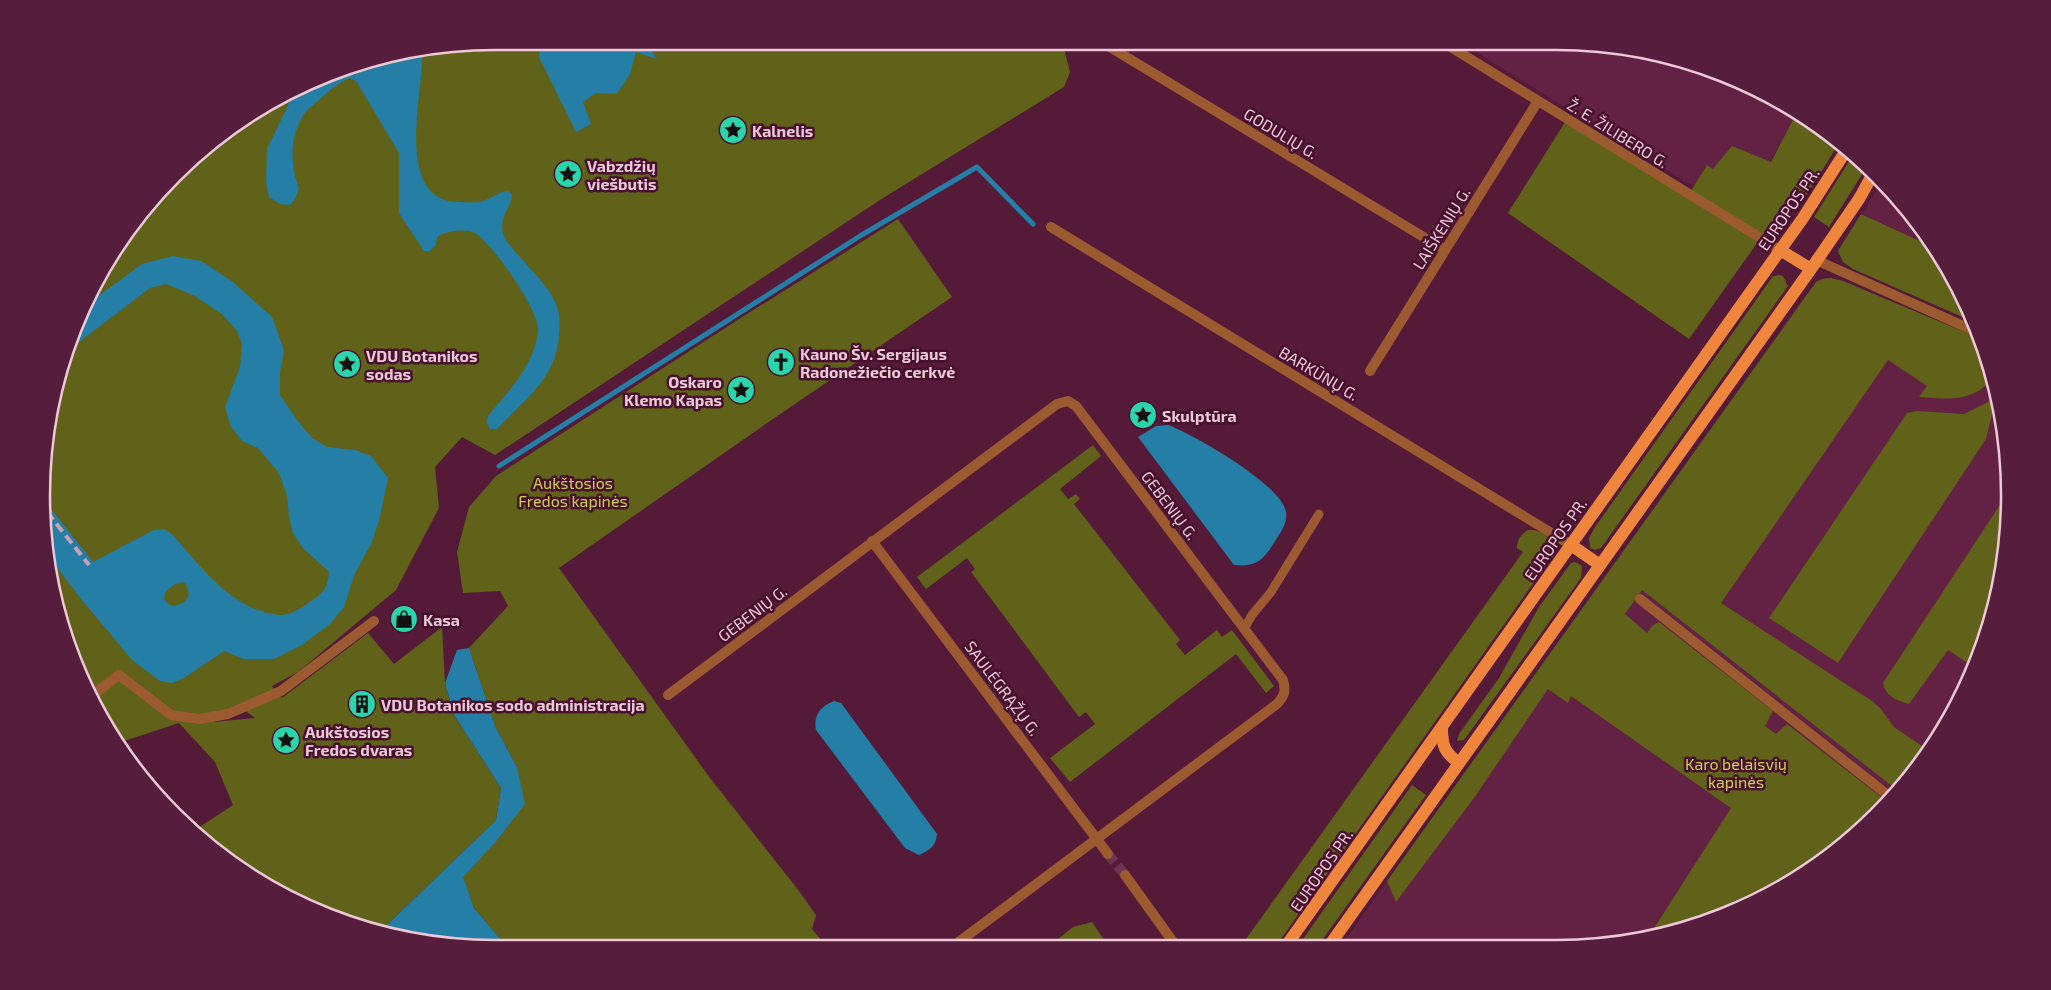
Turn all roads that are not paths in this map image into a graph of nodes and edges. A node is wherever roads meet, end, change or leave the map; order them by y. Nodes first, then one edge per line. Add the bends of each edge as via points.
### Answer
1 (1115, 50) edge
2 (1456, 50) edge
3 (1538, 101) junction
4 (1843, 155) edge
5 (1870, 179) edge
6 (1052, 227) dead end
7 (1445, 250) junction
8 (1780, 250) junction
9 (1814, 264) junction
10 (1968, 329) edge
11 (1370, 371) dead end
12 (1319, 514) dead end
13 (872, 541) junction
14 (1571, 545) junction
15 (1600, 565) junction
16 (1640, 598) dead end
17 (374, 621) dead end
18 (1244, 629) junction
19 (96, 692) edge
20 (668, 695) dead end
21 (1442, 727) junction
22 (1459, 763) junction
23 (1886, 794) edge
24 (1097, 838) junction
25 (1108, 854) tunnel mouth
26 (1125, 875) tunnel mouth
27 (961, 940) edge
28 (1172, 940) edge
29 (1290, 940) edge
30 (1333, 940) edge

1 - 7 street, GODULIŲ G.
2 - 3 street, Ž. E. ŽILIBERO G.
3 - 7 street, LAIŠKENIŲ G.
3 - 8 street, Ž. E. ŽILIBERO G.
4 - 8 main road, EUROPOS PR.
5 - 9 main road
6 - 14 street, BARKŪNŲ G.
7 - 11 street, LAIŠKENIŲ G.
8 - 9 main road
8 - 14 main road, EUROPOS PR.
9 - 10 street
9 - 15 main road
12 - 18 lane via 1272,592
13 - 18 street, GEBENIŲ G. via 1057,404 1068,401 1076,406
13 - 20 street, GEBENIŲ G.
13 - 24 street, SAULĖGRĄŽŲ G.
14 - 15 main road
14 - 21 main road, EUROPOS PR.
15 - 22 main road
16 - 23 street
17 - 19 street via 281,691 228,714 200,719 171,715 119,675
18 - 24 street, GEBENIŲ G. via 1283,680 1284,697
21 - 22 main road via 1442,741 1447,754
21 - 29 main road, EUROPOS PR.
22 - 30 main road
24 - 25 street, SAULĖGRĄŽŲ G.
24 - 27 street, GEBENIŲ G.
26 - 28 street

